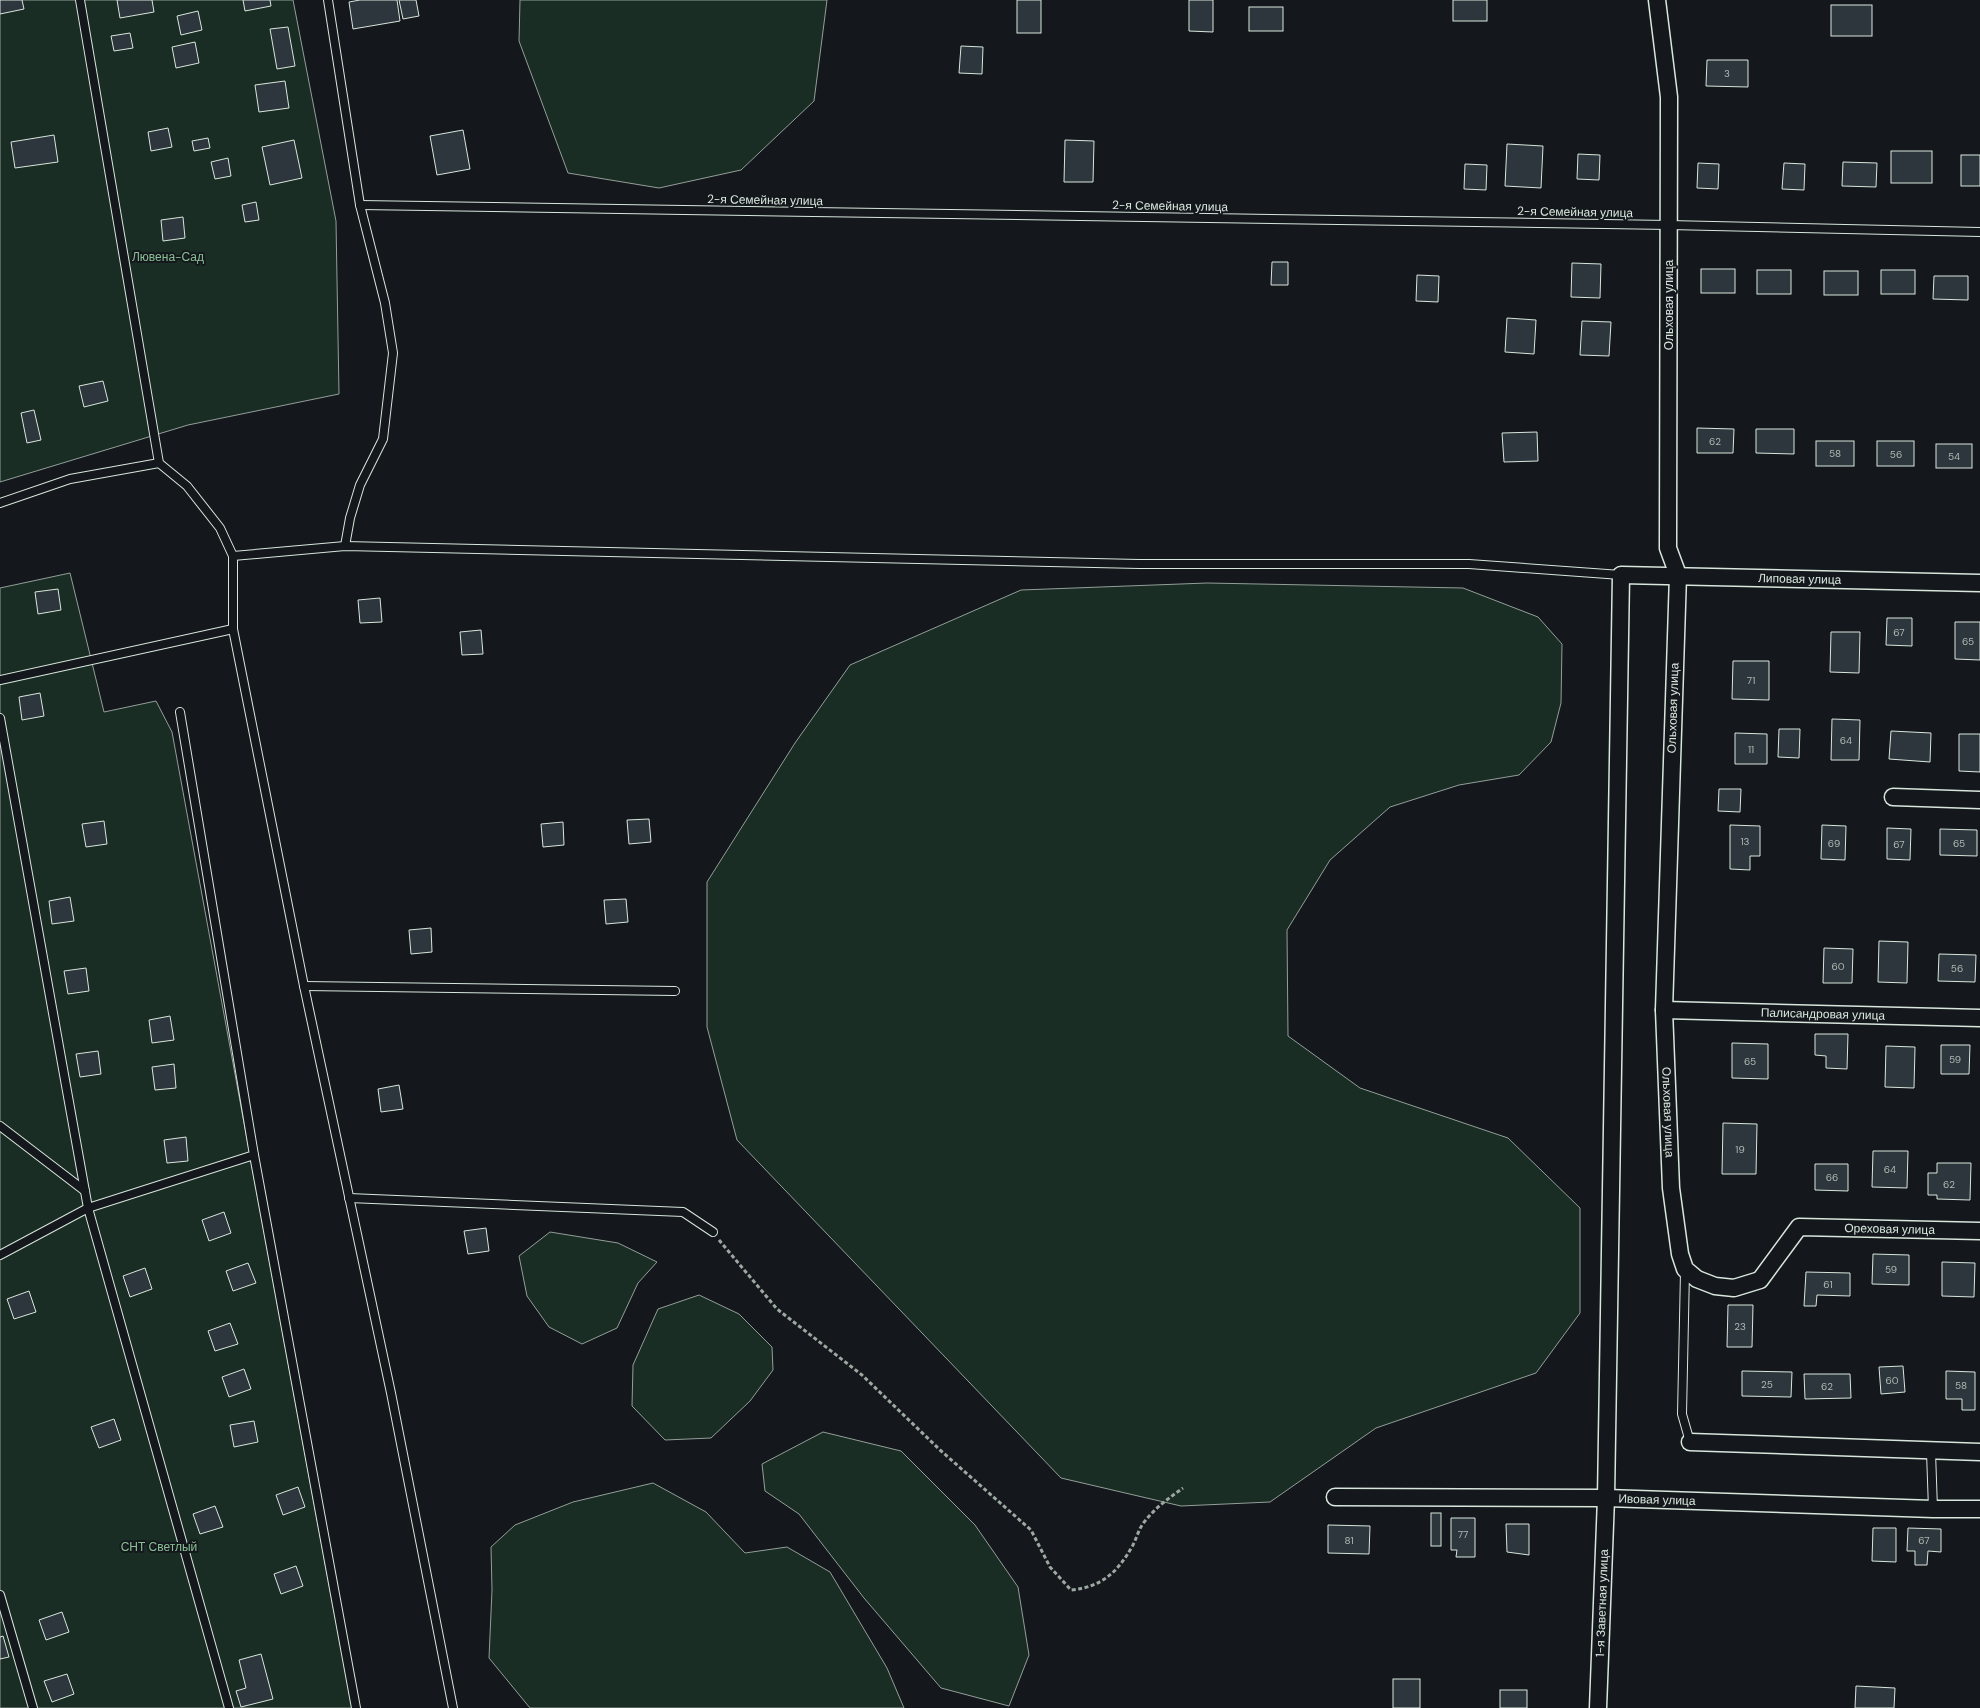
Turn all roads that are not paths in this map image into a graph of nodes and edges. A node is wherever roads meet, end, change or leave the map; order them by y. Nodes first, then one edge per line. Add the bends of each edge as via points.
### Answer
1 (80, 0) edge
2 (328, 0) edge
3 (1657, 0) edge
4 (360, 205) junction
5 (1669, 225) junction
6 (1980, 232) edge
7 (159, 463) junction
8 (0, 503) edge
9 (345, 546) junction
10 (233, 556) junction
11 (1621, 575) junction
12 (1678, 575) junction
13 (1980, 584) edge
14 (233, 629) junction
15 (0, 680) edge
16 (180, 712) dead end
17 (0, 718) edge
18 (1893, 797) dead end
19 (1980, 800) edge
20 (304, 986) junction
21 (675, 991) dead end
22 (1664, 1010) junction
23 (1980, 1018) edge
24 (0, 1126) edge
25 (254, 1156) junction
26 (85, 1191) junction
27 (349, 1198) junction
28 (88, 1208) junction
29 (1980, 1231) edge
30 (713, 1232) road end
31 (0, 1254) edge
32 (1685, 1269) junction
33 (1690, 1442) joint
34 (1931, 1452) junction
35 (1980, 1452) edge
36 (1335, 1497) dead end
37 (1606, 1498) junction
38 (1933, 1509) junction
39 (1980, 1509) edge
40 (0, 1595) edge
41 (33, 1708) edge
42 (229, 1708) edge
43 (356, 1708) edge
44 (452, 1708) edge
45 (1598, 1708) edge

1 - 7 lane
2 - 4 lane
3 - 5 street, Ольховая улица via 1669,97
4 - 5 lane, 2-я Семейная улица
4 - 9 lane via 385,303 393,353 383,439 360,485
5 - 6 lane, 2-я Семейная улица
5 - 12 street, Ольховая улица via 1668,548
7 - 8 lane via 70,479
7 - 10 lane via 187,486 220,528
9 - 10 lane
9 - 11 lane via 1138,564 1469,564
10 - 14 lane
11 - 12 street, Липовая улица
11 - 37 street, 1-я Заветная улица
12 - 13 street, Липовая улица
12 - 22 street, Ольховая улица
14 - 15 lane
14 - 20 lane
16 - 25 lane
17 - 26 lane
18 - 19 street
20 - 21 lane
20 - 27 lane
22 - 23 street, Палисандровая улица
22 - 32 street, Ольховая улица via 1671,1188
24 - 26 lane
25 - 28 lane
25 - 43 lane
26 - 28 lane
27 - 30 lane via 683,1212
27 - 44 lane via 391,1393
28 - 31 lane
28 - 42 lane
29 - 32 street, Ореховая улица via 1799,1227 1760,1280 1753,1284 1734,1288 1715,1286
32 - 33 lane via 1682,1414
33 - 34 street
34 - 35 street
34 - 38 lane
36 - 37 street, Ивовая улица
37 - 38 street, Ивовая улица
37 - 45 street, 1-я Заветная улица
38 - 39 street, Ивовая улица
40 - 41 lane

